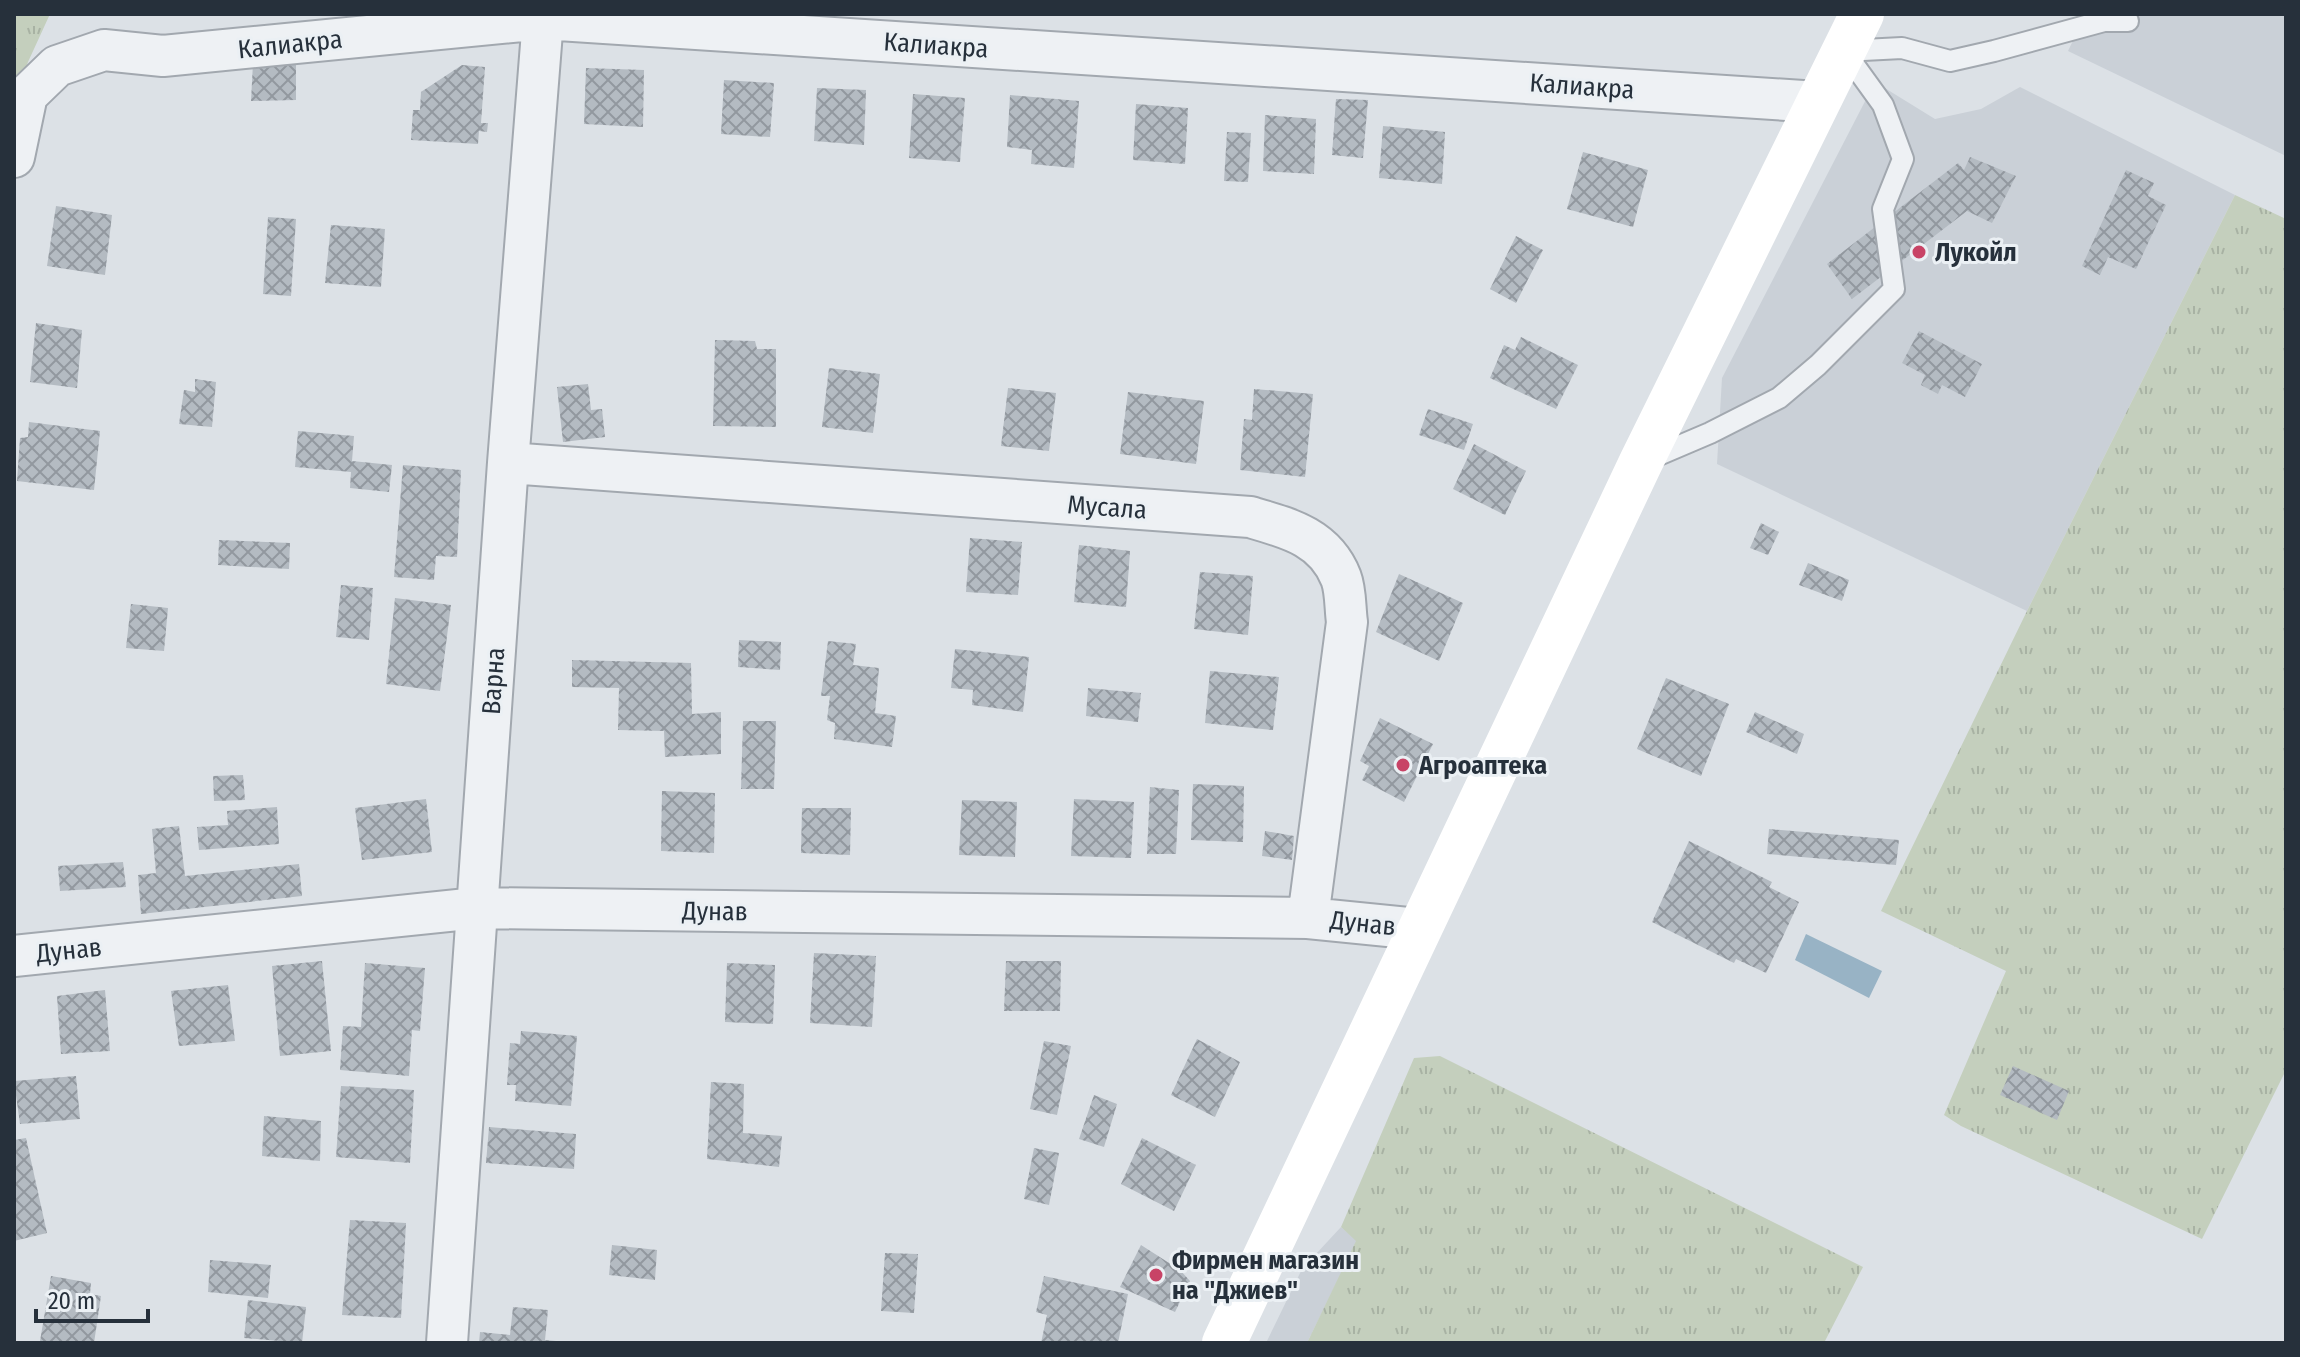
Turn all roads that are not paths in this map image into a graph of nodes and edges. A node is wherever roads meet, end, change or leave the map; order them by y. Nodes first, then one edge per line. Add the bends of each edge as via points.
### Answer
1 (543, 19) junction
2 (2128, 21) dead end
3 (337, 26) edge
4 (1853, 32) edge
5 (1818, 102) junction
6 (14, 157) edge
7 (1641, 462) junction
8 (508, 463) junction
9 (477, 908) junction
10 (1308, 918) junction
11 (1418, 929) junction
12 (14, 956) edge
13 (447, 1343) edge
14 (1224, 1343) edge

1 - 3 street, Калиакра
1 - 5 street, Калиакра
1 - 8 street, Варна
2 - 4 lane via 2104,21 1950,61
3 - 6 street, Калиакра via 163,56 104,50 57,66 27,95
4 - 5 main road
4 - 7 lane via 1903,159 1883,209 1894,289 1779,398
5 - 7 main road
7 - 11 main road
8 - 9 street, Варна
8 - 10 street, Мусала via 1250,517 1293,530 1326,551 1342,580 1347,622
9 - 10 street, Дунав
9 - 12 street, Дунав
9 - 13 street, Варна
10 - 11 street, Дунав
11 - 14 main road

